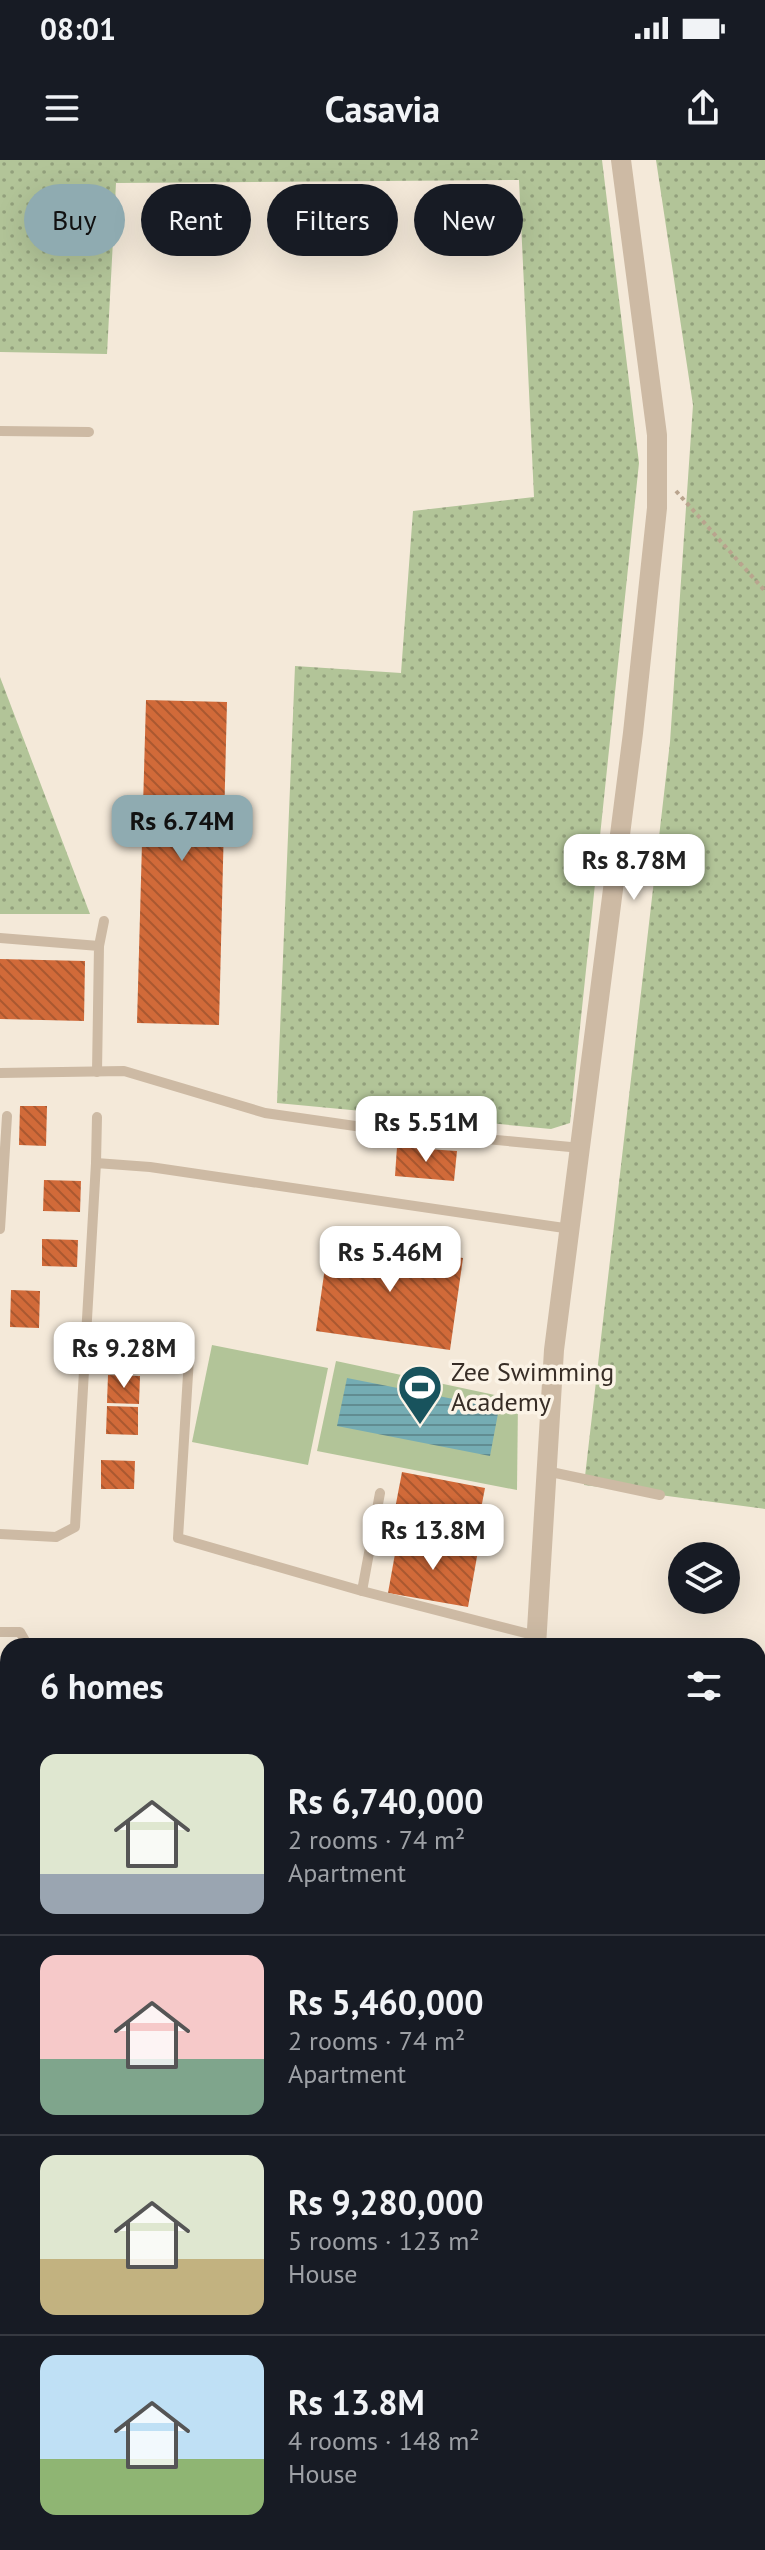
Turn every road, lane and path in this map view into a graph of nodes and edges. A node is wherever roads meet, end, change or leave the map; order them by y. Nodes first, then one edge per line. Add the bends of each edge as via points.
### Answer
1 (621, 160) edge
2 (0, 431) edge
3 (89, 432) dead end
4 (658, 472) junction
5 (765, 591) edge
6 (104, 921) dead end
7 (0, 938) edge
8 (99, 946) junction
9 (97, 1072) junction
10 (0, 1073) edge
11 (7, 1116) dead end
12 (97, 1117) dead end
13 (581, 1148) junction
14 (96, 1163) junction
15 (0, 1229) edge
16 (571, 1229) junction
17 (189, 1358) dead end
18 (546, 1471) junction
19 (380, 1493) dead end
20 (660, 1495) dead end
21 (0, 1534) edge
22 (362, 1591) junction
23 (0, 1632) edge
24 (23, 1638) edge
25 (526, 1638) edge
26 (536, 1638) edge

1 - 4 street
2 - 3 lane
4 - 5 path
4 - 13 street via 633,733
6 - 8 lane
7 - 8 lane
8 - 9 lane
9 - 10 lane
9 - 13 lane via 124,1071 265,1113
11 - 15 lane
12 - 14 lane
13 - 16 street
14 - 16 lane
14 - 21 lane via 75,1527 56,1537
16 - 18 street via 554,1350
17 - 22 lane via 178,1538
18 - 20 lane
18 - 26 street
19 - 22 lane
22 - 25 lane
23 - 24 lane via 20,1632

